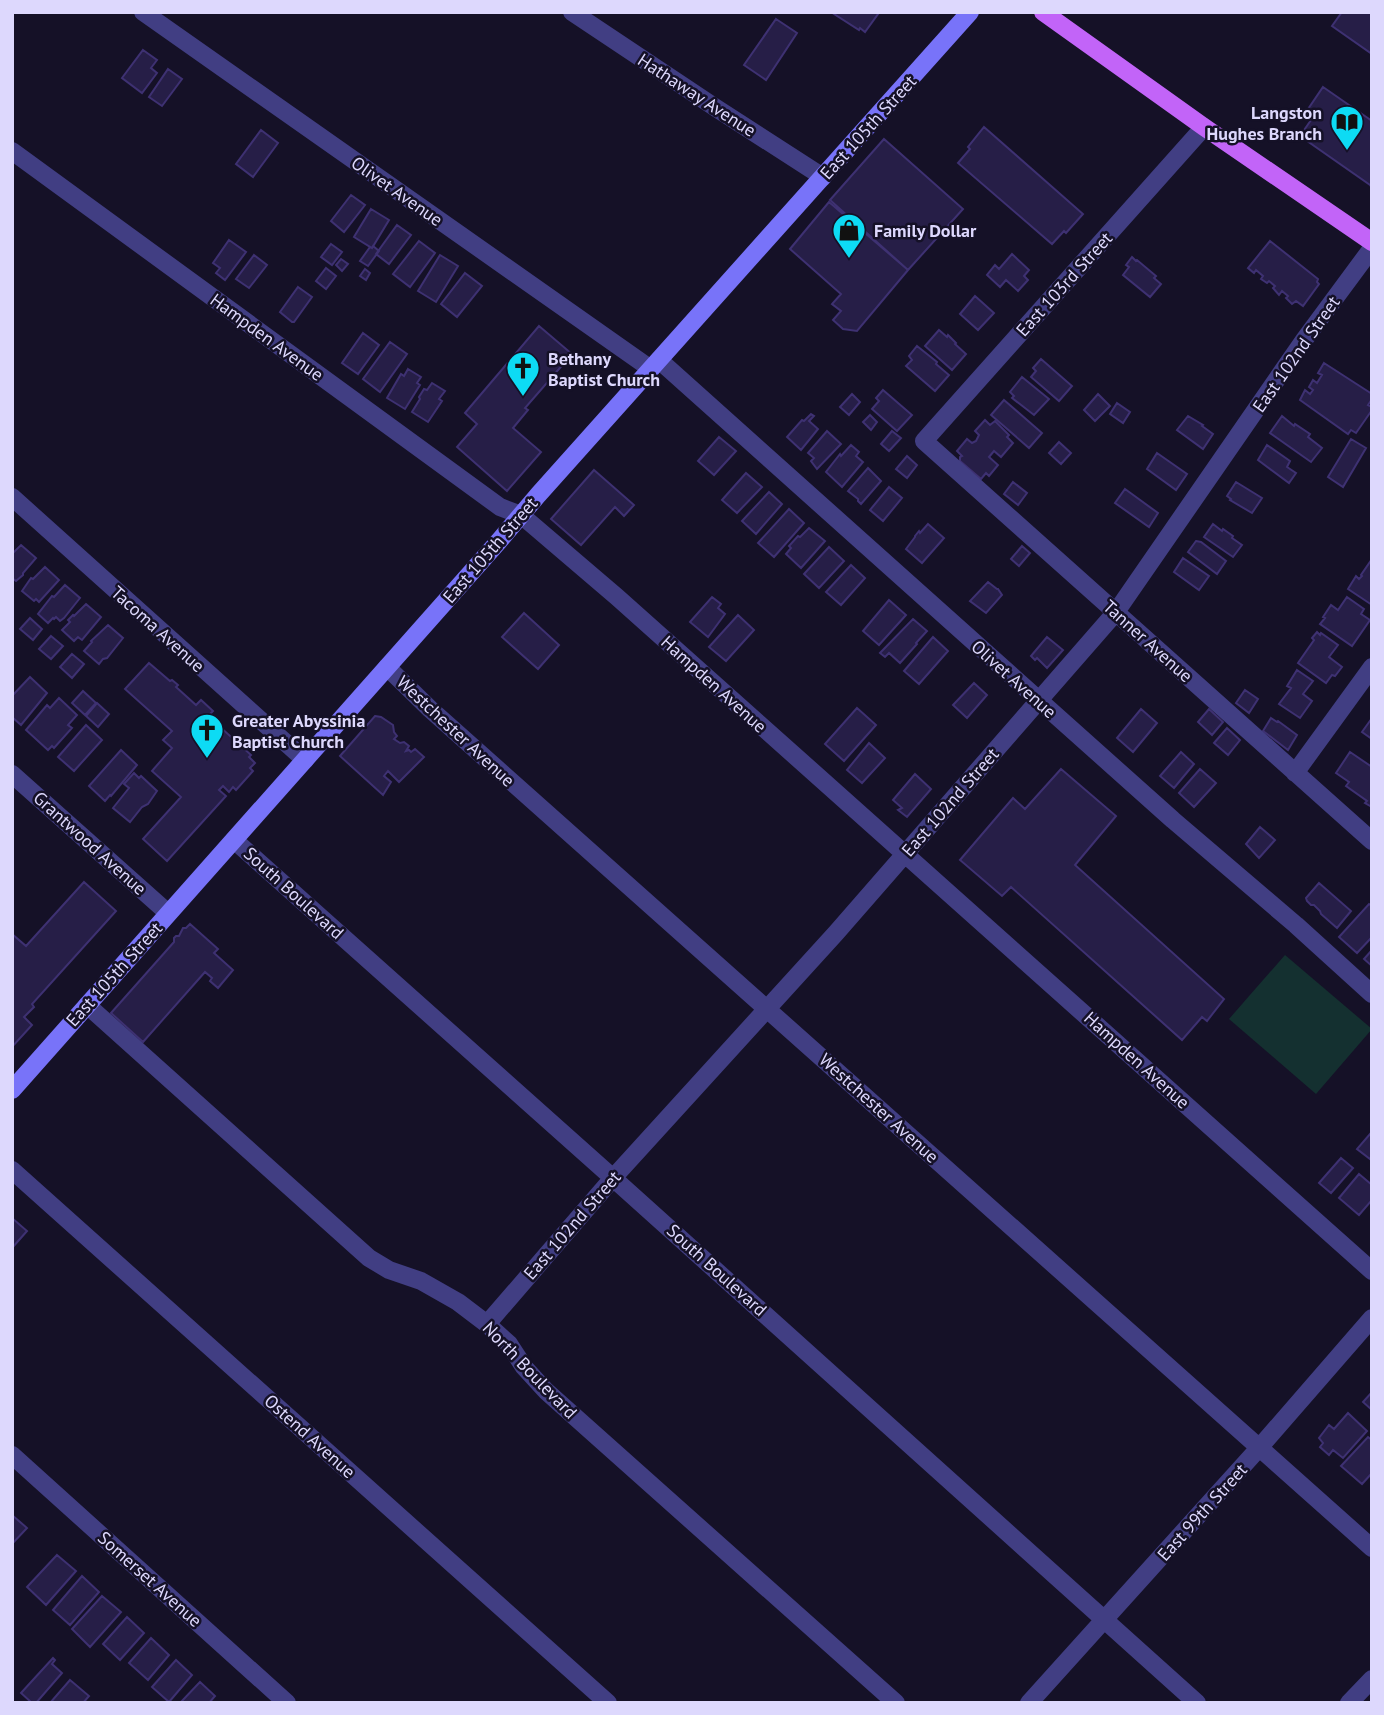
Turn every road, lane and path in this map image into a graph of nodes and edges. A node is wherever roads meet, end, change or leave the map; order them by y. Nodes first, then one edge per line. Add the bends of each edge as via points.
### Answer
1 (143, 12) edge
2 (572, 12) edge
3 (970, 12) edge
4 (1042, 12) edge
5 (1204, 127) junction
6 (12, 151) edge
7 (823, 177) junction
8 (1372, 242) edge
9 (1372, 248) edge
10 (655, 364) junction
11 (924, 441) joint
12 (12, 497) edge
13 (520, 515) junction
14 (1116, 612) junction
15 (387, 667) junction
16 (1372, 667) edge
17 (1039, 701) junction
18 (305, 760) junction
19 (1295, 773) junction
20 (12, 774) edge
21 (234, 840) junction
22 (1372, 841) edge
23 (905, 854) junction
24 (169, 914) junction
25 (1372, 994) edge
26 (87, 1005) junction
27 (768, 1009) junction
28 (12, 1090) edge
29 (12, 1170) edge
30 (614, 1178) junction
31 (1372, 1271) edge
32 (1372, 1318) edge
33 (486, 1324) junction
34 (1259, 1448) junction
35 (12, 1455) edge
36 (1372, 1548) edge
37 (1105, 1618) junction
38 (1372, 1679) edge
39 (287, 1703) edge
40 (608, 1703) edge
41 (896, 1703) edge
42 (1029, 1703) edge
43 (1197, 1703) edge
44 (1349, 1703) edge

1 - 10 street, Olivet Avenue
2 - 7 street, Hathaway Avenue
3 - 7 main road, East 105th Street
4 - 5 main road
5 - 8 main road
5 - 11 street, East 103rd Street
6 - 13 street, Hampden Avenue via 501,508
7 - 10 main road, East 105th Street
9 - 14 street, East 102nd Street
10 - 13 main road, East 105th Street
10 - 17 street, Olivet Avenue
11 - 14 street, Tanner Avenue
12 - 18 street, Tacoma Avenue
13 - 15 main road, East 105th Street
13 - 23 street, Hampden Avenue
14 - 17 street, East 102nd Street
14 - 19 street, Tanner Avenue
15 - 18 main road, East 105th Street
15 - 27 street, Westchester Avenue
16 - 19 street
17 - 23 street, East 102nd Street
17 - 25 street, Olivet Avenue
18 - 21 main road, East 105th Street
19 - 22 street, Tanner Avenue
20 - 24 street, Grantwood Avenue
21 - 24 main road, East 105th Street
21 - 30 street, South Boulevard
23 - 27 street, East 102nd Street
23 - 31 street, Hampden Avenue
24 - 26 main road, East 105th Street
26 - 28 main road, East 105th Street
26 - 33 street, North Boulevard via 369,1258 421,1281
27 - 30 street, East 102nd Street
27 - 34 street, Westchester Avenue
29 - 40 street, Ostend Avenue
30 - 33 street, East 102nd Street
30 - 37 street, South Boulevard
32 - 34 street, East 99th Street
33 - 41 street, North Boulevard via 509,1344 547,1391
34 - 36 street, Westchester Avenue
34 - 37 street, East 99th Street
35 - 39 street, Somerset Avenue
37 - 42 street, East 99th Street
37 - 43 street, South Boulevard
38 - 44 street

